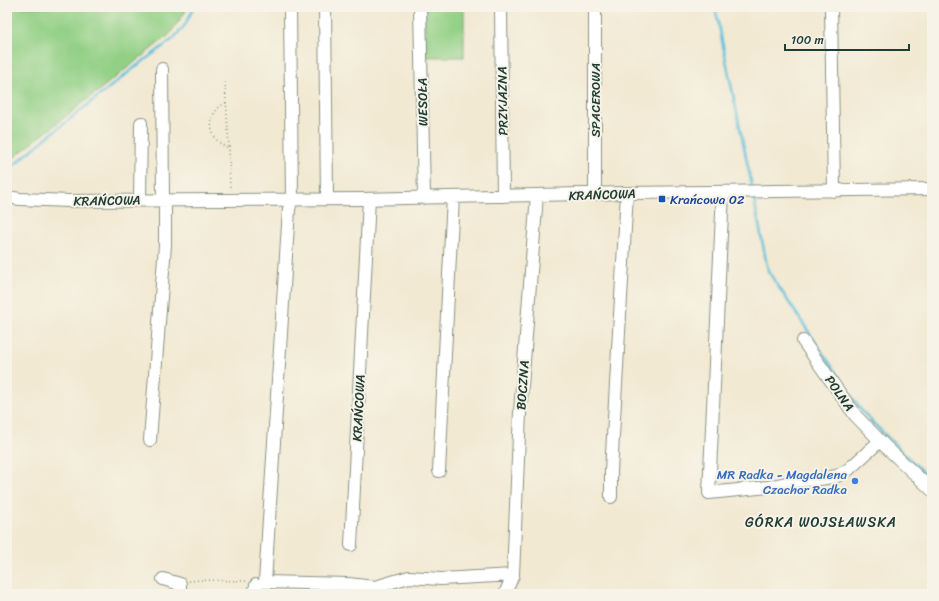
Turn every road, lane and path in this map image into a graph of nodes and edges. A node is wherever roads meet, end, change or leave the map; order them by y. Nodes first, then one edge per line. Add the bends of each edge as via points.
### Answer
1 (290, 7) edge
2 (325, 7) edge
3 (420, 7) edge
4 (501, 7) edge
5 (595, 7) edge
6 (831, 7) edge
7 (162, 69) dead end
8 (225, 82) dead end
9 (226, 103) junction
10 (141, 123) dead end
11 (229, 148) junction
12 (932, 189) edge
13 (834, 191) junction
14 (723, 192) junction
15 (627, 193) junction
16 (595, 194) junction
17 (537, 195) junction
18 (503, 196) junction
19 (7, 197) edge
20 (453, 197) junction
21 (424, 198) junction
22 (230, 199) junction
23 (292, 199) junction
24 (327, 199) junction
25 (369, 199) junction
26 (140, 200) junction
27 (164, 200) junction
28 (803, 341) dead end
29 (150, 440) dead end
30 (880, 441) junction
31 (439, 471) dead end
32 (932, 490) edge
33 (612, 497) dead end
34 (351, 545) dead end
35 (513, 575) junction
36 (163, 579) dead end
37 (258, 587) edge
38 (180, 589) edge
39 (504, 594) edge

1 - 23 street
2 - 24 street
3 - 21 street, WESOŁA
4 - 18 street, PRZYJAZNA
5 - 16 street, SPACEROWA
6 - 13 street
7 - 27 street
8 - 9 path
9 - 11 path
9 - 11 path via 214,114 211,126 215,137
10 - 26 street
11 - 22 path
12 - 13 street, KRAŃCOWA
13 - 14 street, KRAŃCOWA
14 - 15 street, KRAŃCOWA
14 - 30 street via 709,493 837,476 850,469
15 - 16 street, KRAŃCOWA
15 - 33 street via 611,471
16 - 17 street, KRAŃCOWA
17 - 18 street, KRAŃCOWA
17 - 35 street, BOCZNA via 520,412
18 - 20 street, KRAŃCOWA
19 - 26 street, KRAŃCOWA
20 - 21 street, KRAŃCOWA
20 - 31 street
21 - 25 street, KRAŃCOWA
22 - 23 street, KRAŃCOWA
22 - 27 street, KRAŃCOWA
23 - 24 street, KRAŃCOWA
23 - 37 street via 288,209
24 - 25 street, KRAŃCOWA
25 - 34 street, KRAŃCOWA
26 - 27 street, KRAŃCOWA
27 - 29 street via 165,245
28 - 30 street, POLNA via 855,415
30 - 32 street, POLNA
35 - 37 street via 409,578 375,587 348,584
35 - 39 street
36 - 38 street
37 - 38 path via 200,580

